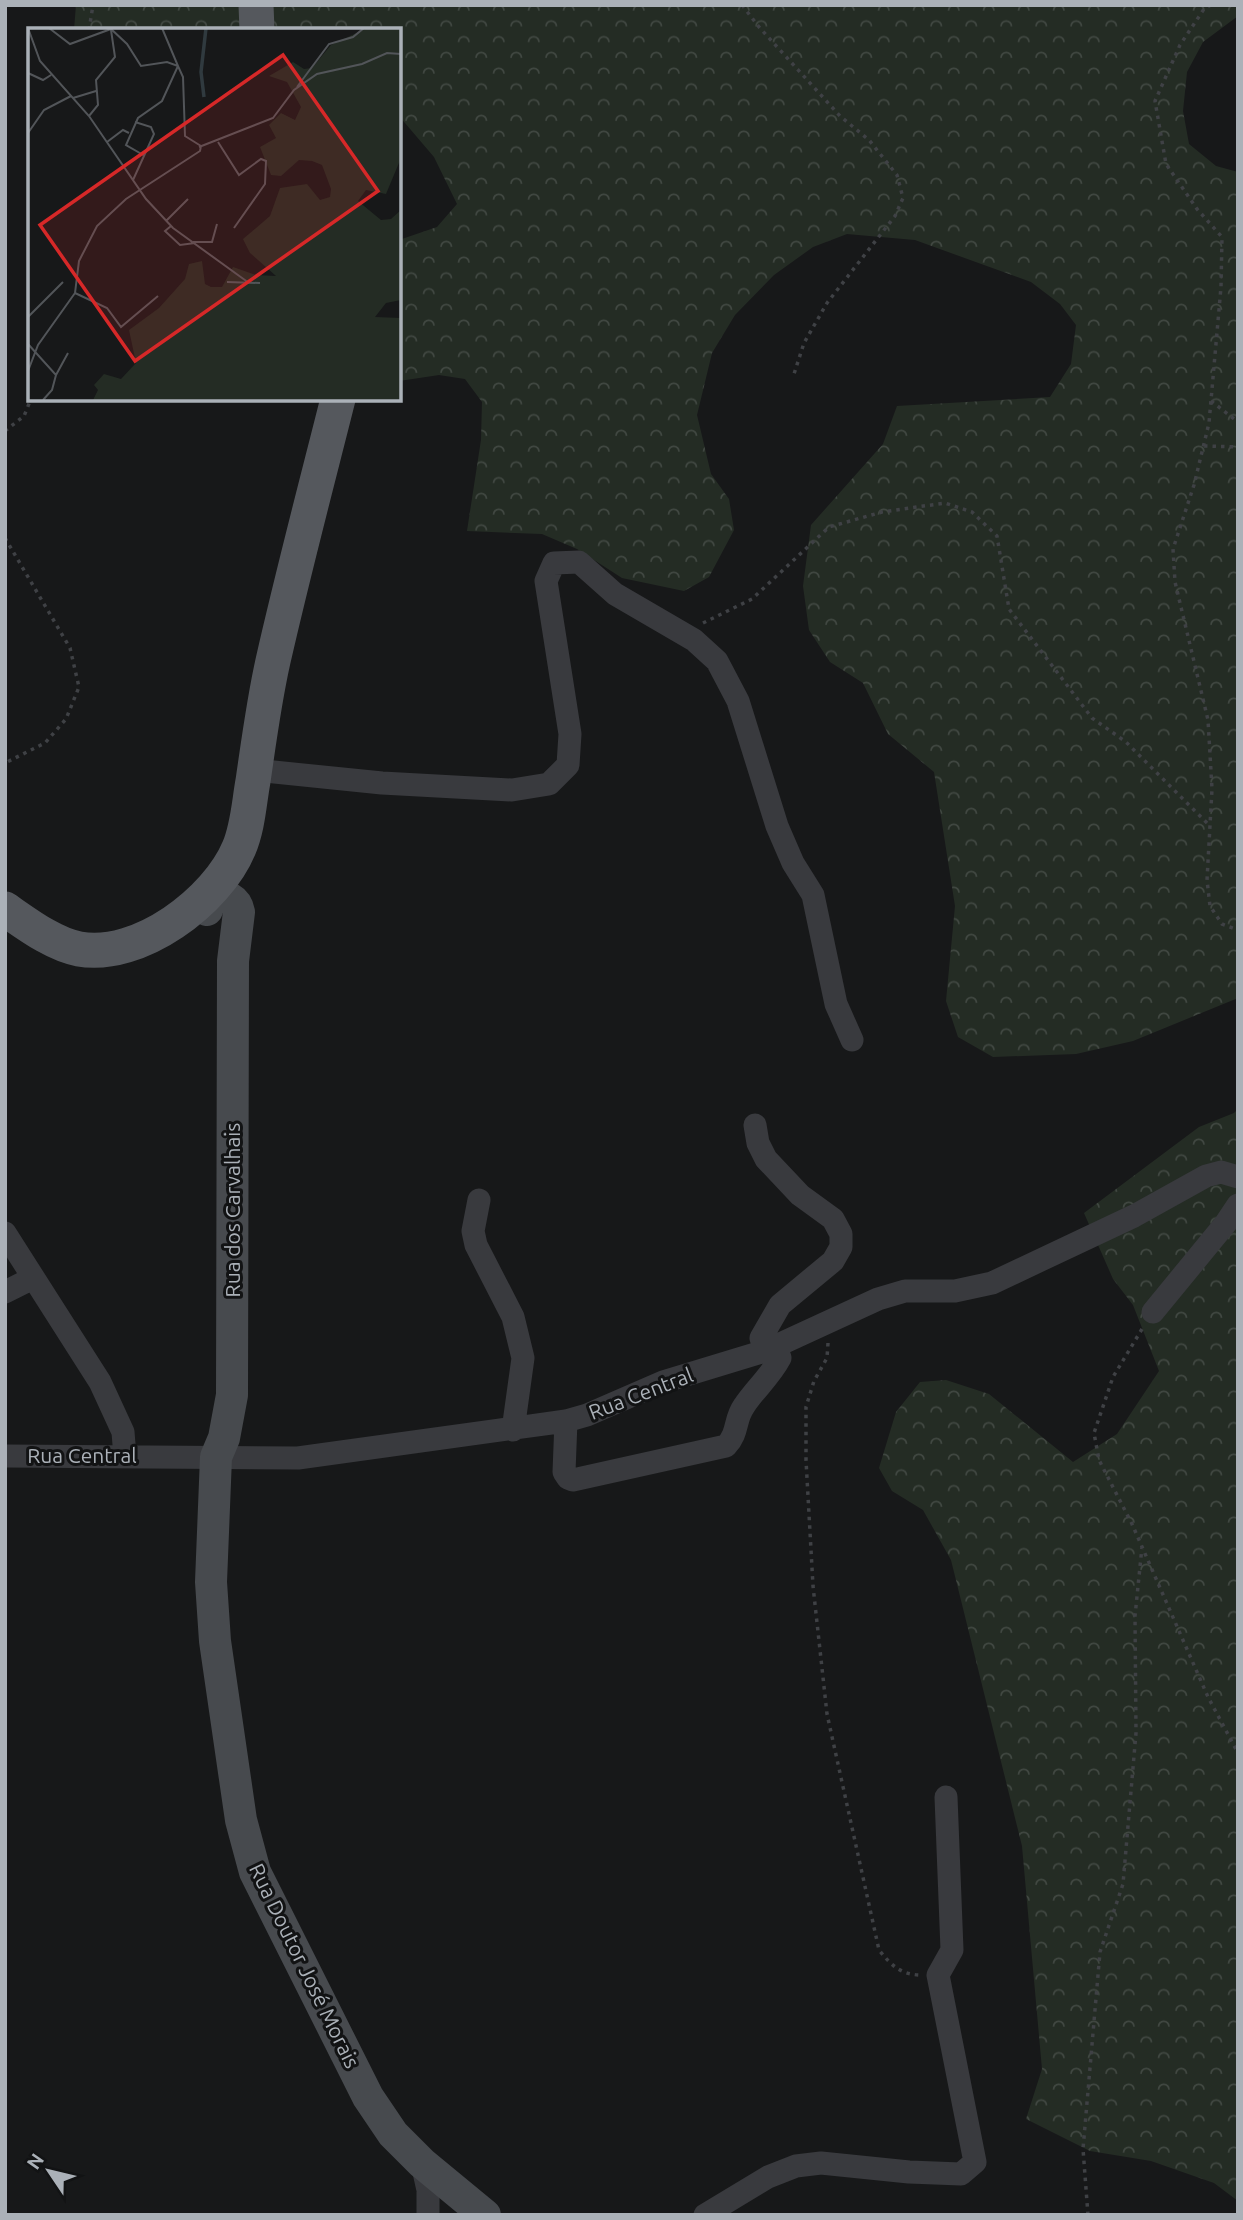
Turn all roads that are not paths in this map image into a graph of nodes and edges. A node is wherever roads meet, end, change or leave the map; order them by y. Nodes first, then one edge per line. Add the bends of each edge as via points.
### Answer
1 (238, 5) edge
2 (256, 5) edge
3 (247, 28) edge
4 (257, 28) edge
5 (338, 401) edge
6 (254, 771) junction
7 (5, 909) edge
8 (215, 910) junction
9 (852, 1040) dead end
10 (755, 1125) dead end
11 (1238, 1177) edge
12 (479, 1200) dead end
13 (1238, 1205) edge
14 (5, 1233) edge
15 (33, 1278) junction
16 (5, 1292) edge
17 (1153, 1312) road end
18 (770, 1348) junction
19 (566, 1421) junction
20 (513, 1430) junction
21 (5, 1456) edge
22 (125, 1457) junction
23 (216, 1457) junction
24 (946, 1797) dead end
25 (422, 2163) junction
26 (479, 2209) edge
27 (428, 2215) edge
28 (440, 2215) edge
29 (705, 2215) edge

1 - 3 street
2 - 4 main road
5 - 6 main road via 268,685
6 - 8 main road via 240,846
6 - 9 street via 512,790 549,784 568,765 570,734 546,581 554,563 579,562 615,594 694,640 717,661 738,701 777,826 814,895 836,1004
7 - 8 main road via 54,940 102,951 129,946
8 - 23 main road, Rua dos Carvalhais via 233,961 232,1395
10 - 18 street via 766,1159 800,1195 833,1219 841,1234 834,1261 780,1305 761,1338
11 - 18 street, Rua Central via 1221,1172 1206,1176 1134,1216 992,1283 955,1291 905,1291
12 - 20 street via 473,1231 476,1245 513,1317 523,1358
13 - 17 street
14 - 15 street
15 - 16 street
15 - 22 street via 100,1382 123,1432
18 - 19 street, Rua Central via 663,1382
18 - 19 street via 780,1358 744,1406 726,1446 573,1480 564,1472
19 - 20 street, Rua Central
20 - 23 street, Rua Central via 298,1458
21 - 22 street, Rua Central
22 - 23 street, Rua Central
23 - 25 main road, Rua Doutor José Morais via 211,1582 215,1641 241,1821 255,1872 368,2097 393,2134
24 - 29 street via 952,1950 938,1975 975,2162 961,2174 821,2163 796,2166 768,2177
25 - 26 main road, Rua Doutor José Morais
25 - 27 street
26 - 28 street via 446,2207

